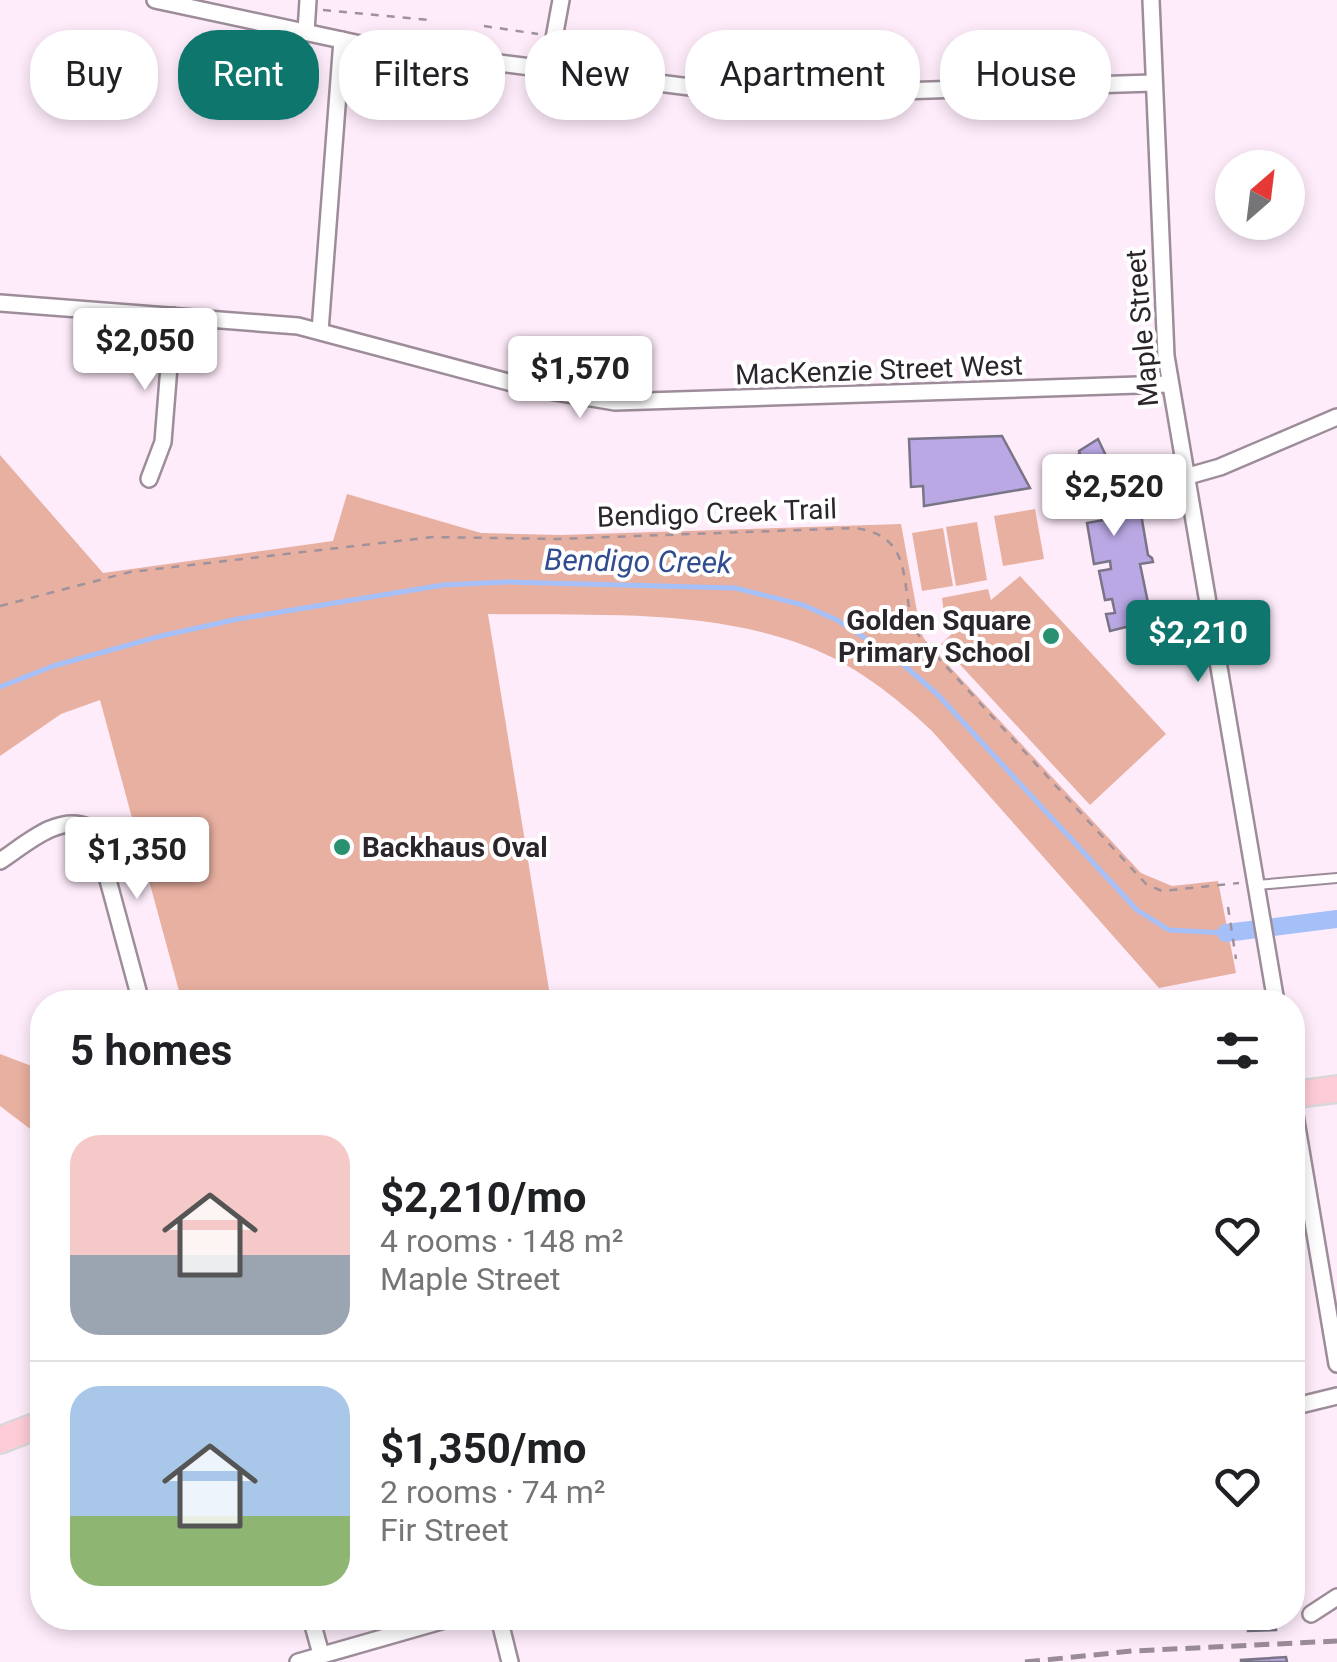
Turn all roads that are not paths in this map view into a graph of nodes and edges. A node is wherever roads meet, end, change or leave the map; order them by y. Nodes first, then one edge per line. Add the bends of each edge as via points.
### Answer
1 (155, 0) edge
2 (308, 0) edge
3 (561, 0) edge
4 (1151, 0) edge
5 (297, 30) edge
6 (306, 30) edge
7 (556, 30) edge
8 (339, 80) edge
9 (1154, 83) junction
10 (665, 84) edge
11 (0, 303) edge
12 (173, 316) junction
13 (320, 331) junction
14 (1169, 384) junction
15 (1337, 417) edge
16 (1185, 477) junction
17 (149, 479) dead end
18 (0, 861) edge
19 (1337, 878) edge
20 (1255, 885) junction
21 (138, 990) edge
22 (1274, 990) edge
23 (1337, 1089) edge
24 (1305, 1094) edge
25 (1305, 1173) edge
26 (1337, 1364) edge
27 (1337, 1396) edge
28 (1305, 1404) edge
29 (30, 1429) edge
30 (0, 1440) edge
31 (1337, 1597) edge
32 (1311, 1614) dead end
33 (314, 1630) edge
34 (408, 1630) edge
35 (502, 1630) edge
36 (321, 1654) junction
37 (298, 1662) edge
38 (510, 1662) edge

1 - 5 street
2 - 6 street
3 - 7 street
4 - 9 street, Maple Street
8 - 13 street
9 - 10 street via 804,94
9 - 14 street, Maple Street
11 - 12 street, MacKenzie Street West
12 - 13 street, MacKenzie Street West
12 - 17 street via 163,442
13 - 14 street, MacKenzie Street West via 531,388 616,402
14 - 16 street, Maple Street
15 - 16 street
16 - 20 street, Maple Street
18 - 21 street via 64,823 88,827
19 - 20 lane
20 - 22 street, Maple Street
23 - 24 highway
25 - 26 street
27 - 28 street
29 - 30 highway
31 - 32 street
33 - 36 street
34 - 36 street
35 - 38 street
36 - 37 street

